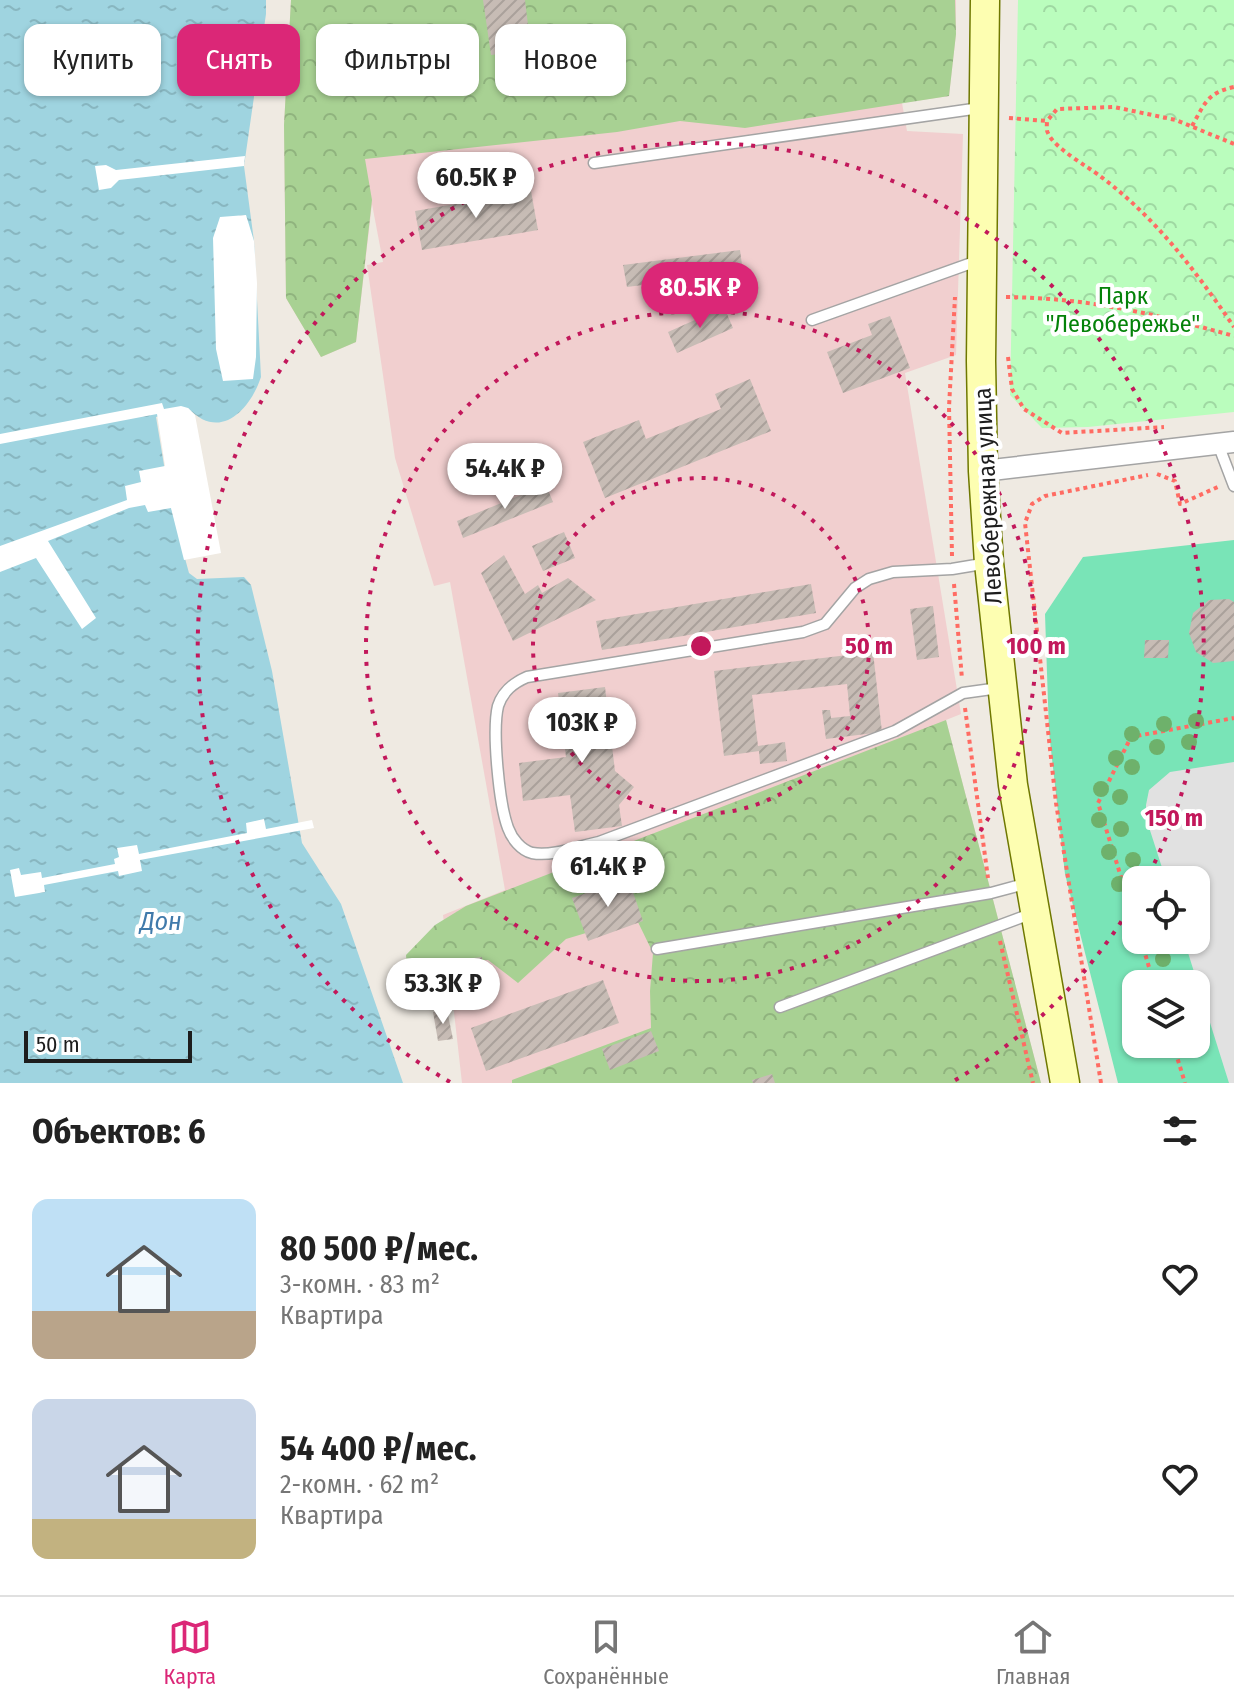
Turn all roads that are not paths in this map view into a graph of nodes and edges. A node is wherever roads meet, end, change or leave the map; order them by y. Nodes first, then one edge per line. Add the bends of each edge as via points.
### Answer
1 (985, 0) edge
2 (996, 113) junction
3 (594, 163) dead end
4 (982, 260) junction
5 (812, 320) dead end
6 (1226, 443) edge
7 (983, 471) junction
8 (1233, 483) edge
9 (989, 563) junction
10 (1001, 688) junction
11 (1028, 883) junction
12 (1033, 913) junction
13 (657, 949) dead end
14 (780, 1007) dead end
15 (1065, 1083) edge

1 - 2 main road, Левобережная улица
2 - 3 lane
2 - 4 main road, Левобережная улица
4 - 5 lane
4 - 7 main road, Левобережная улица
6 - 7 street
6 - 8 lane
7 - 9 main road, Левобережная улица
9 - 10 main road, Левобережная улица
9 - 10 lane via 869,579 825,624 803,632 510,684 498,705 495,734 508,829 518,846 531,853 599,842 882,736 963,693
10 - 11 main road, Левобережная улица
11 - 12 main road, Левобережная улица
11 - 13 lane
12 - 14 lane
12 - 15 main road, Левобережная улица

